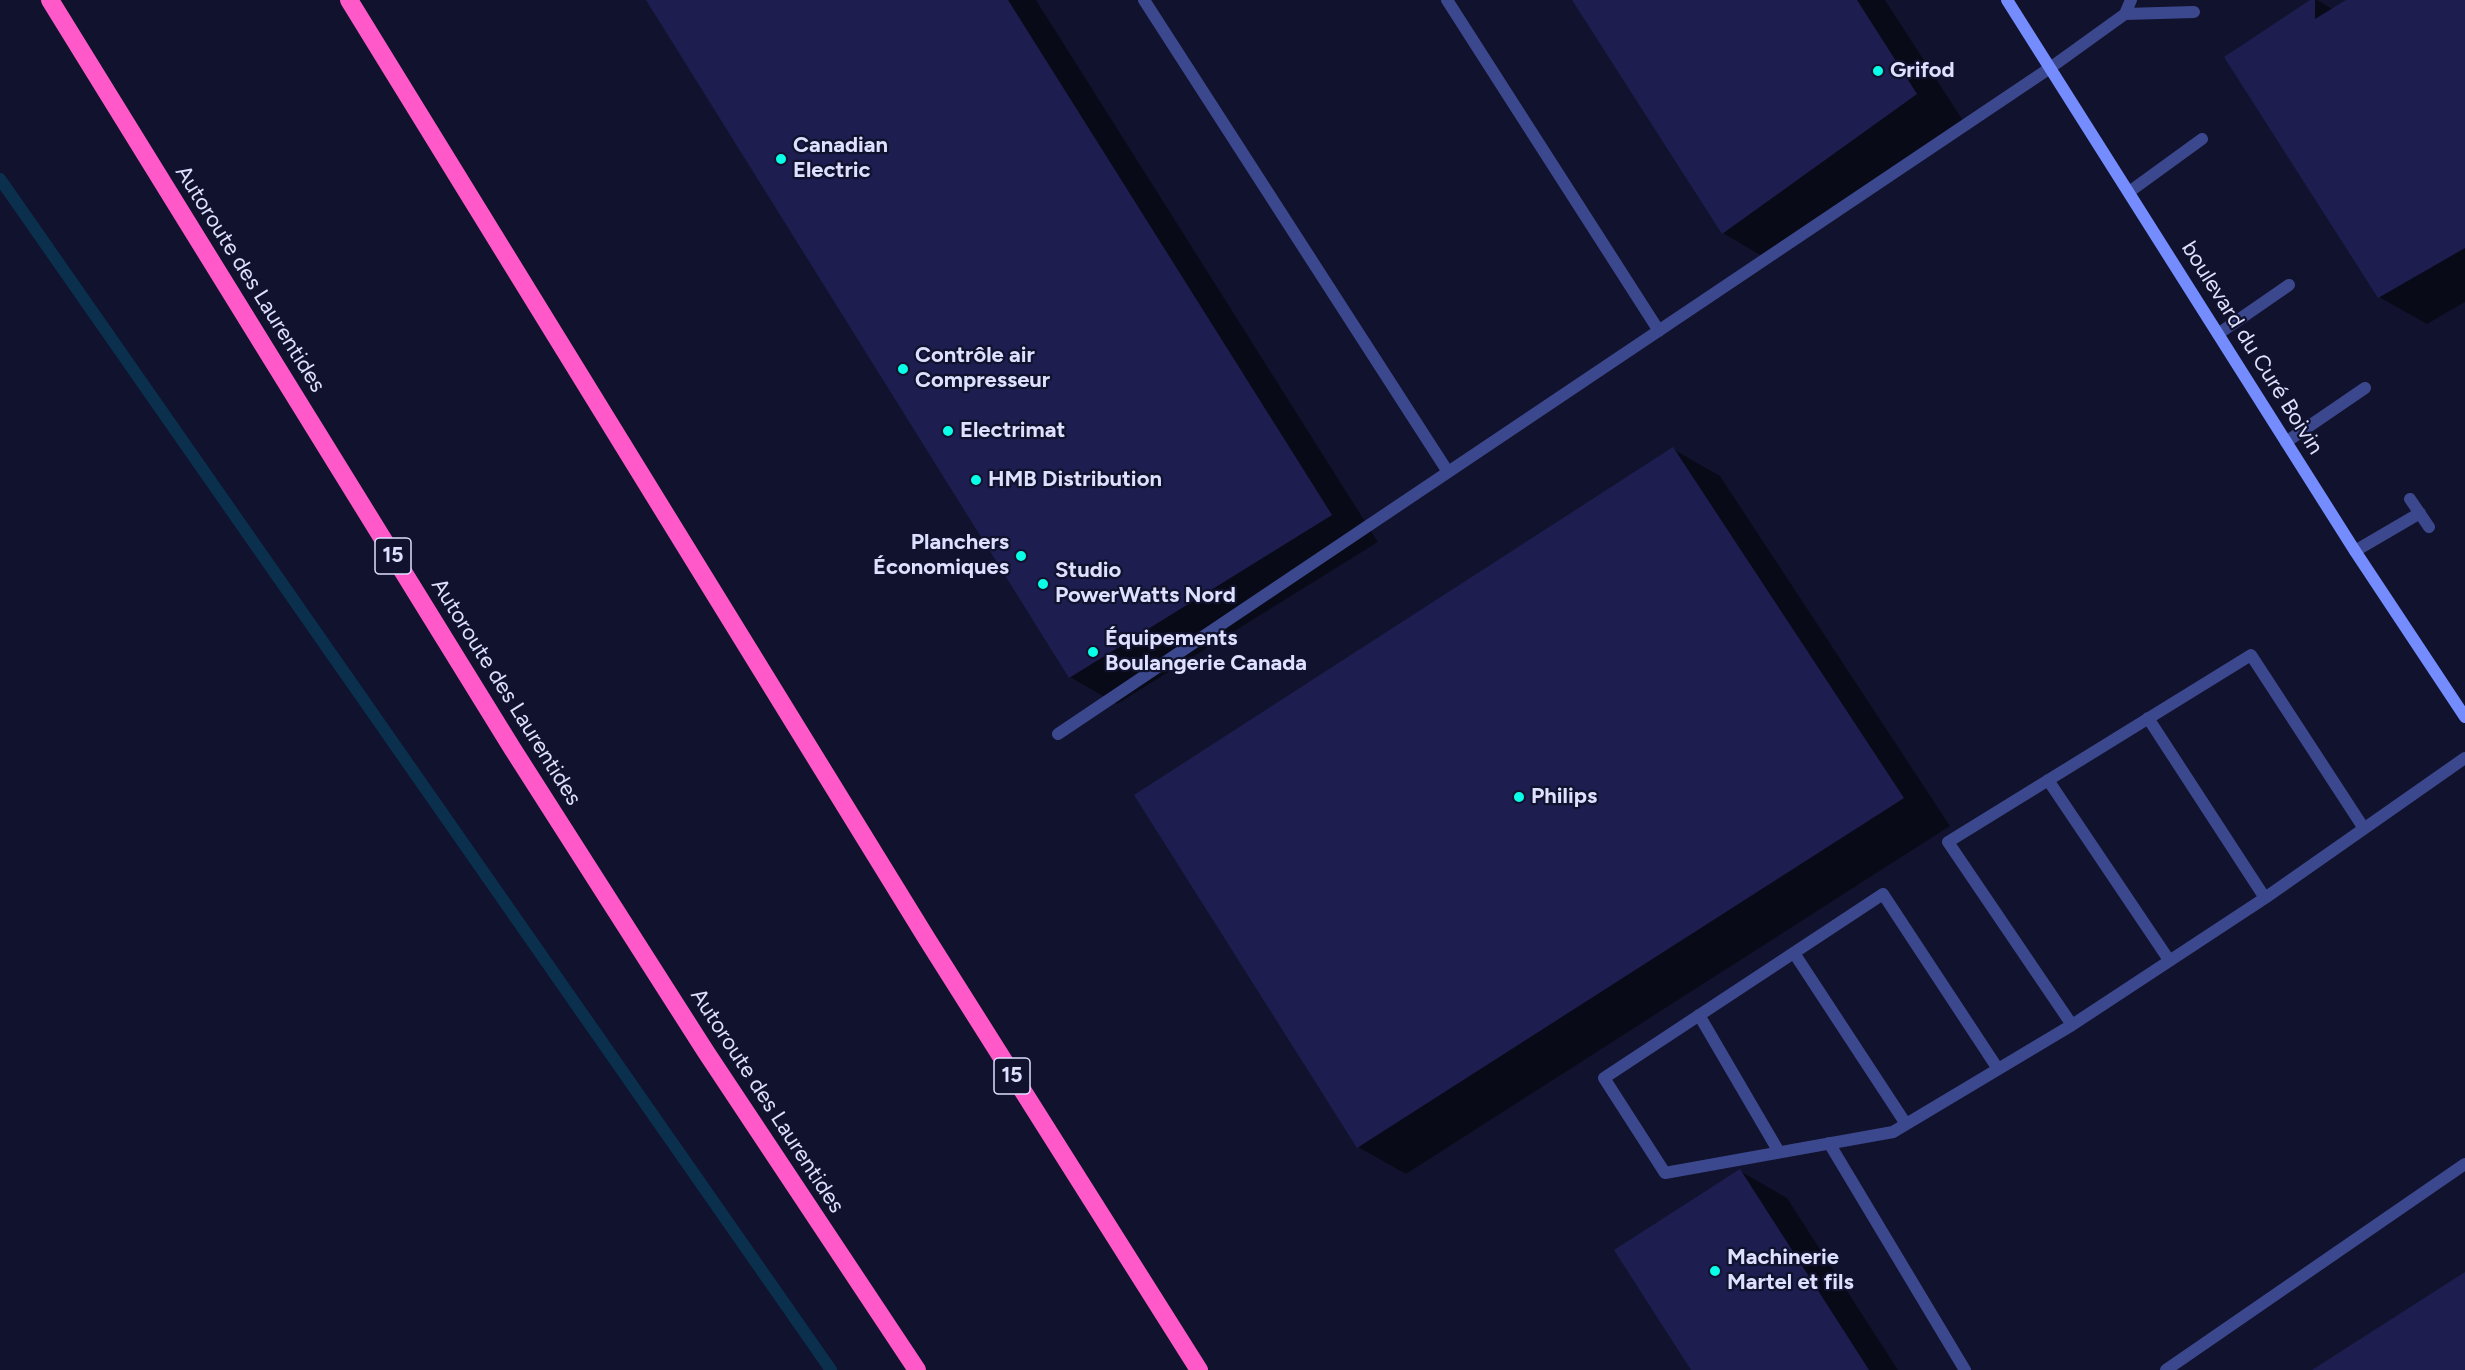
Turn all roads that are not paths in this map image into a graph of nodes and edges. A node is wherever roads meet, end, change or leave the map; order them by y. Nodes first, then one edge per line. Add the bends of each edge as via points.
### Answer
1 (40, 0) edge
2 (50, 0) edge
3 (349, 0) edge
4 (1144, 0) edge
5 (1447, 0) edge
6 (2007, 0) edge
7 (2131, 0) edge
8 (2194, 12) dead end
9 (2125, 14) junction
10 (86, 57) junction
11 (2050, 68) junction
12 (2202, 139) dead end
13 (2129, 192) junction
14 (2289, 285) dead end
15 (1659, 331) junction
16 (2218, 334) junction
17 (2365, 388) dead end
18 (2286, 442) junction
19 (1448, 472) junction
20 (2410, 499) dead end
21 (2420, 513) junction
22 (2429, 527) dead end
23 (2355, 551) junction
24 (2465, 717) edge
25 (2148, 718) junction
26 (1058, 734) dead end
27 (2465, 758) edge
28 (2048, 780) junction
29 (2363, 827) junction
30 (2265, 898) junction
31 (1794, 953) junction
32 (2169, 960) junction
33 (1699, 1015) junction
34 (2072, 1024) junction
35 (1998, 1069) junction
36 (1906, 1124) junction
37 (1829, 1143) junction
38 (1779, 1152) junction
39 (2465, 1164) edge
40 (917, 1370) edge
41 (1199, 1370) edge
42 (1965, 1370) edge
43 (2166, 1370) edge

1 - 10 highway
2 - 10 highway, Autoroute des Laurentides / 15
3 - 41 highway, 15 via 921,929
4 - 19 lane
5 - 15 lane
6 - 11 street, boulevard du Curé Boivin
7 - 9 lane
8 - 9 lane
9 - 11 lane
10 - 40 highway, Autoroute des Laurentides / 15 via 615,912
11 - 13 street, boulevard du Curé Boivin
11 - 15 lane
12 - 13 lane
13 - 16 street, boulevard du Curé Boivin
14 - 16 lane
15 - 19 lane
16 - 18 street, boulevard du Curé Boivin
17 - 18 lane
18 - 23 street, boulevard du Curé Boivin
19 - 26 lane
20 - 21 lane
21 - 22 lane
21 - 23 lane
23 - 24 street, boulevard du Curé Boivin
25 - 28 lane
25 - 29 lane via 2251,655
25 - 30 lane
27 - 29 lane
28 - 32 lane
28 - 34 lane via 1948,842
29 - 30 lane
30 - 32 lane
31 - 33 lane
31 - 35 lane via 1883,894
31 - 36 lane
32 - 34 lane
33 - 38 lane
33 - 38 lane via 1604,1078 1665,1173
34 - 35 lane
35 - 36 lane
36 - 37 lane via 1893,1132
37 - 38 lane
37 - 42 lane
39 - 43 lane

